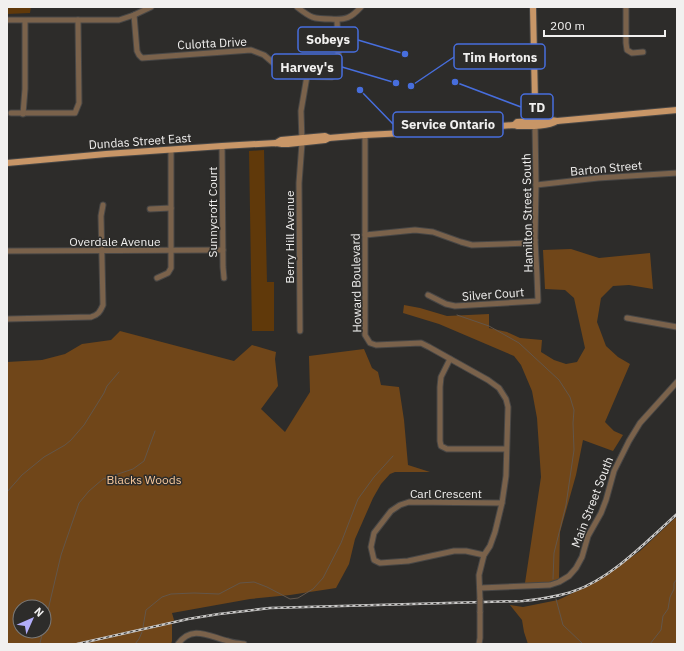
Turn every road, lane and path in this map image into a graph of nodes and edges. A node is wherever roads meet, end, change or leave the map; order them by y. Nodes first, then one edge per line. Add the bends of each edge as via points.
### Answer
1 (151, 7) edge
2 (297, 7) edge
3 (361, 7) edge
4 (533, 7) edge
5 (626, 7) edge
6 (134, 15) junction
7 (7, 20) edge
8 (78, 20) junction
9 (337, 20) junction
10 (25, 21) junction
11 (643, 52) dead end
12 (307, 76) junction
13 (677, 110) edge
14 (11, 113) dead end
15 (23, 114) junction
16 (535, 123) junction
17 (365, 135) junction
18 (302, 140) junction
19 (222, 146) junction
20 (171, 150) junction
21 (7, 163) edge
22 (677, 173) edge
23 (536, 184) junction
24 (104, 205) dead end
25 (150, 208) dead end
26 (171, 208) junction
27 (365, 235) junction
28 (535, 240) junction
29 (102, 250) junction
30 (223, 250) junction
31 (171, 251) junction
32 (7, 252) edge
33 (157, 278) dead end
34 (224, 278) dead end
35 (428, 295) dead end
36 (538, 300) joint
37 (627, 318) dead end
38 (7, 319) edge
39 (677, 327) edge
40 (300, 331) dead end
41 (450, 359) junction
42 (677, 382) edge
43 (506, 449) junction
44 (502, 503) junction
45 (484, 555) junction
46 (480, 588) junction
47 (178, 644) edge
48 (244, 644) edge
49 (479, 644) edge

1 - 6 street
2 - 9 street via 318,19
3 - 9 street via 349,18
4 - 16 main road
5 - 11 street via 628,50 632,53
6 - 8 street via 119,20
6 - 12 street, Culotta Drive via 137,51 142,58 251,50 264,55 285,73
7 - 10 street
8 - 10 street
8 - 15 street via 79,103 75,112
9 - 12 street, Culotta Drive via 338,71 332,77
10 - 15 street
12 - 18 street, Berry Hill Avenue via 302,111
13 - 16 main road, Dundas Street East
14 - 15 street
16 - 17 main road, Dundas Street East via 517,122 514,125
16 - 23 street, Hamilton Street South
17 - 18 main road, Dundas Street East via 329,138 325,136
17 - 27 street, Howard Boulevard
18 - 19 main road, Dundas Street East
18 - 40 street, Berry Hill Avenue via 299,183
19 - 20 main road, Dundas Street East
19 - 30 street, Sunnycroft Court
20 - 21 main road, Dundas Street East
20 - 26 street
22 - 23 street, Barton Street
23 - 28 street, Hamilton Street South
24 - 29 street via 101,216
25 - 26 street
26 - 31 street
27 - 28 street via 415,230 433,232 472,245 530,243
27 - 41 street, Howard Boulevard via 365,335 370,343 421,343
28 - 36 street, Hamilton Street South
29 - 31 street, Overdale Avenue
29 - 32 street, Overdale Avenue
29 - 38 street via 103,305 96,316
30 - 31 street, Overdale Avenue
30 - 34 street, Sunnycroft Court
31 - 33 street via 170,271
35 - 36 street, Silver Court via 454,306
37 - 39 street
41 - 43 street, Howard Boulevard via 488,380 499,388 506,398
41 - 43 street via 441,376 441,446 447,449
42 - 46 street, Main Street South via 640,423 626,447 614,471 601,513 588,536 582,558 569,576 550,585
43 - 44 street, Howard Boulevard
44 - 45 street, Howard Boulevard via 495,532
44 - 45 street, Carl Crescent via 409,502 400,505 390,511 374,533 372,547 374,560 380,563 408,561 454,551
45 - 46 street, Howard Boulevard via 479,575
46 - 49 street, Howard Boulevard, bridge
47 - 48 street via 189,634 196,632

